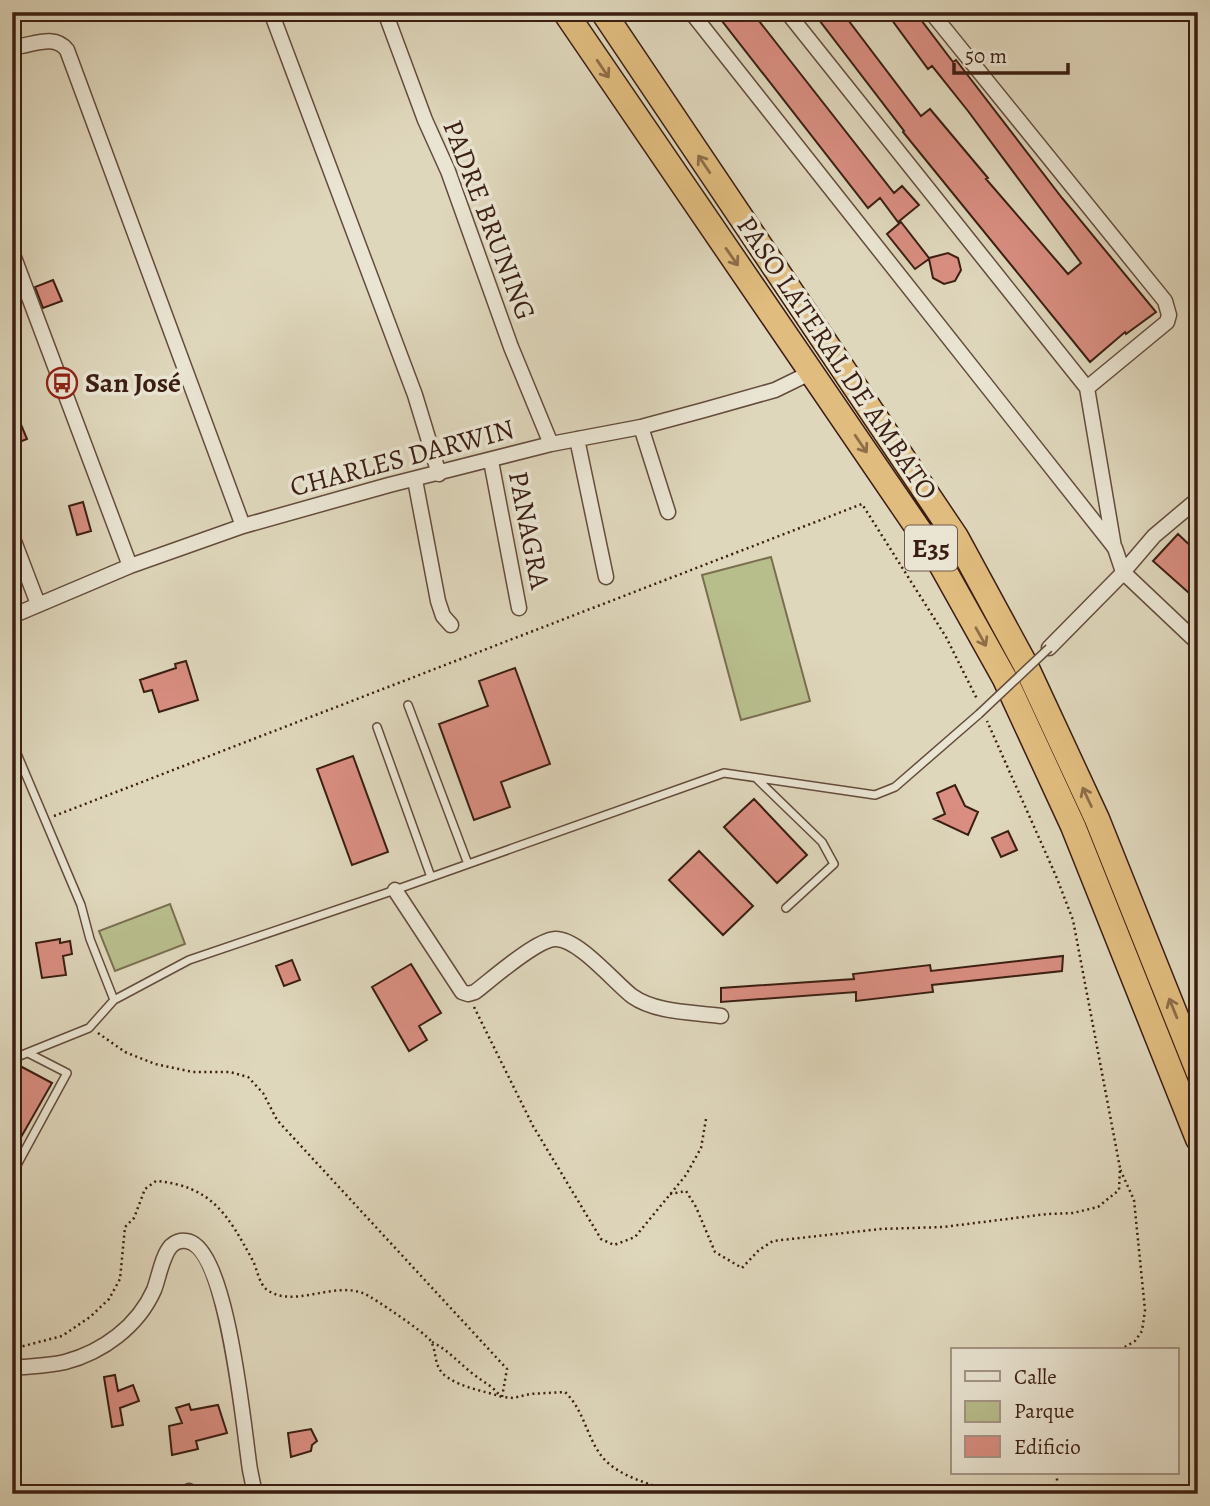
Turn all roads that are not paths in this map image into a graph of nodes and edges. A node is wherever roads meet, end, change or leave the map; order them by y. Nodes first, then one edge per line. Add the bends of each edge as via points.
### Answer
1 (271, 12) edge
2 (385, 12) edge
3 (565, 12) edge
4 (603, 12) edge
5 (691, 12) edge
6 (787, 12) edge
7 (931, 12) edge
8 (21, 46) dead end
9 (724, 194) junction
10 (699, 211) junction
11 (12, 252) edge
12 (812, 372) junction
13 (1087, 388) junction
14 (641, 427) junction
15 (577, 439) junction
16 (551, 444) junction
17 (491, 461) junction
18 (439, 474) junction
19 (415, 480) junction
20 (1198, 499) edge
21 (668, 512) dead end
22 (243, 526) junction
23 (12, 536) edge
24 (1115, 548) junction
25 (130, 566) junction
26 (1123, 572) junction
27 (606, 577) dead end
28 (38, 604) junction
29 (519, 608) dead end
30 (12, 616) edge
31 (451, 625) dead end
32 (1198, 643) edge
33 (1049, 648) joint
34 (408, 705) dead end
35 (377, 727) dead end
36 (12, 743) edge
37 (755, 777) junction
38 (468, 864) junction
39 (431, 877) junction
40 (395, 890) junction
41 (786, 908) dead end
42 (114, 1000) junction
43 (721, 1017) dead end
44 (28, 1053) junction
45 (12, 1059) edge
46 (1198, 1072) edge
47 (1198, 1139) edge
48 (12, 1174) edge
49 (12, 1368) edge
50 (255, 1494) edge

1 - 18 street via 415,395
2 - 16 street, PADRE BRUNING
3 -> 10 highway, PASO LATERAL DE AMBATO / E35
9 -> 4 highway, PASO LATERAL DE AMBATO / E35
5 - 24 street
6 - 13 street
7 - 13 street via 1165,301 1167,322
8 - 22 street via 54,40 67,50
9 - 10 highway
46 -> 9 highway, PASO LATERAL DE AMBATO / E35 via 1097,819 1025,664 956,537
10 -> 12 highway, PASO LATERAL DE AMBATO / E35
11 - 25 street
12 - 14 street, CHARLES DARWIN via 775,390
12 -> 47 highway, PASO LATERAL DE AMBATO / E35 via 934,552 1005,679 1073,826
13 - 24 street
14 - 15 street, CHARLES DARWIN
14 - 21 street
15 - 16 street, CHARLES DARWIN
15 - 27 street
16 - 17 street, CHARLES DARWIN
17 - 18 street, CHARLES DARWIN
17 - 29 street, PANAGRA
18 - 19 street, CHARLES DARWIN
19 - 22 street, CHARLES DARWIN
19 - 31 street via 438,601
20 - 26 street via 1154,536
22 - 25 street, CHARLES DARWIN
23 - 28 street
24 - 26 street
25 - 28 street, CHARLES DARWIN
26 - 32 street
26 - 33 street
28 - 30 street, CHARLES DARWIN
33 - 37 lane, bridge via 895,787 875,795
34 - 38 lane
35 - 39 lane
36 - 42 lane via 81,905
37 - 38 lane via 724,773
37 - 41 lane via 822,842 834,864
38 - 39 lane
39 - 40 lane
40 - 42 lane via 189,960
40 - 43 street via 462,992 475,992 539,944 556,939 573,944 634,997 651,1006
42 - 44 lane via 89,1028
44 - 45 lane
44 - 48 lane via 67,1073
49 - 50 street via 65,1362 101,1348 131,1325 153,1292 170,1246 188,1241 207,1258 226,1312

